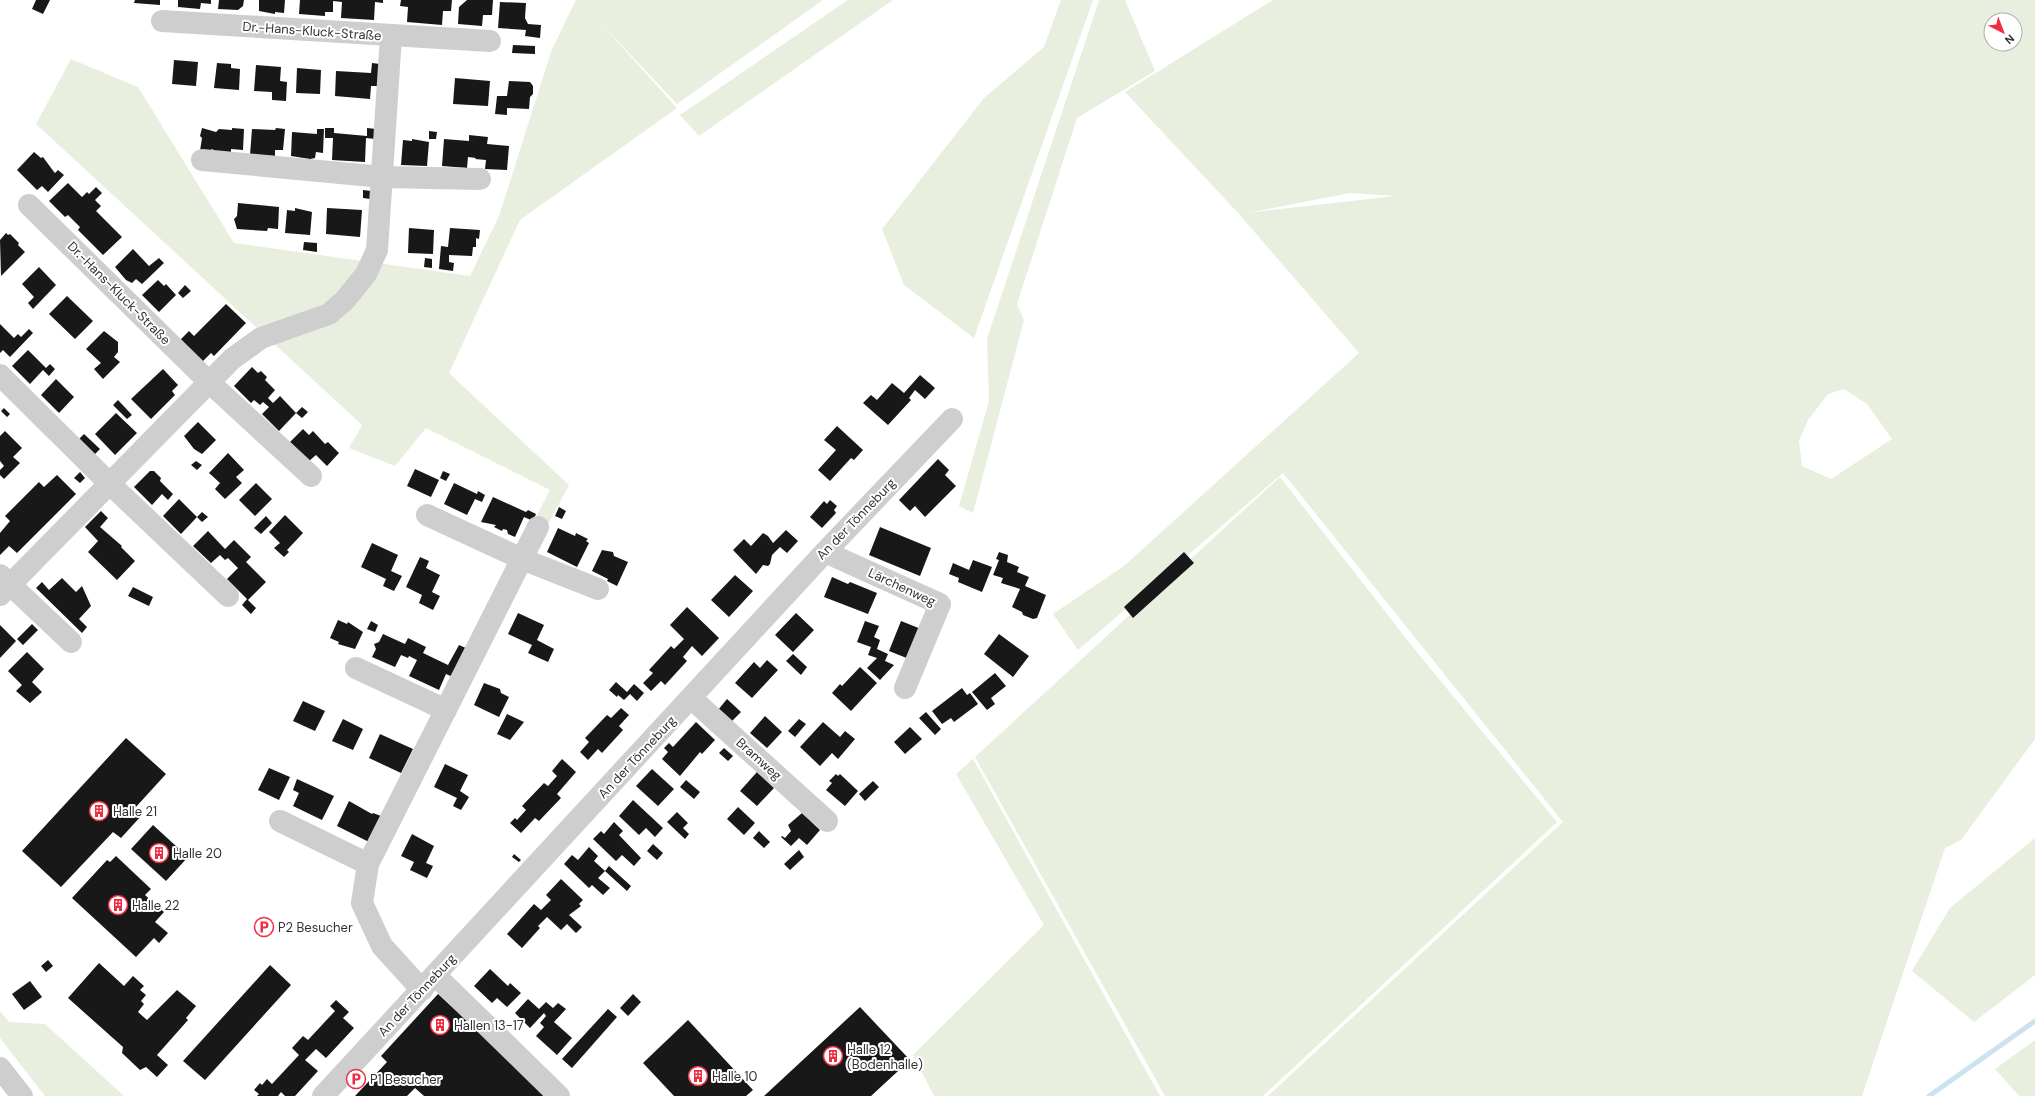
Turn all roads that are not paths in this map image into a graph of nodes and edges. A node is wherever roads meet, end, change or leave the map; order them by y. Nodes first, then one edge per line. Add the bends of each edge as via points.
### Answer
1 (162, 21) dead end
2 (391, 36) junction
3 (490, 42) dead end
4 (202, 160) dead end
5 (383, 177) junction
6 (480, 179) dead end
7 (29, 205) dead end
8 (0, 375) edge
9 (209, 382) junction
10 (952, 420) dead end
11 (311, 476) dead end
12 (110, 484) junction
13 (427, 515) dead end
14 (538, 527) dead end
15 (825, 552) junction
16 (522, 560) junction
17 (3, 585) edge
18 (598, 589) dead end
19 (228, 596) dead end
20 (71, 642) dead end
21 (356, 668) dead end
22 (905, 688) dead end
23 (691, 698) junction
24 (446, 710) junction
25 (280, 821) dead end
26 (827, 821) dead end
27 (368, 864) junction
28 (428, 983) junction
29 (0, 1068) edge
30 (22, 1096) edge
31 (323, 1096) edge
32 (559, 1096) edge

1 - 2 street, Dr.-Hans-Kluck-Straße
2 - 3 street, Dr.-Hans-Kluck-Straße
2 - 5 street, Dr.-Hans-Kluck-Straße
4 - 5 street
5 - 6 street
5 - 9 street, Dr.-Hans-Kluck-Straße via 377,250 366,274 345,300 329,314 261,338 232,359
7 - 9 street, Dr.-Hans-Kluck-Straße
8 - 12 street
9 - 11 street, Dr.-Hans-Kluck-Straße
9 - 12 street, Dr.-Hans-Kluck-Straße
10 - 15 street, An der Tönneburg
12 - 17 street, Dr.-Hans-Kluck-Straße
12 - 19 street
13 - 16 street
14 - 16 street
15 - 22 street, Lärchenweg via 940,604
15 - 23 street, An der Tönneburg
16 - 18 street
16 - 24 street
17 - 20 street, Dr.-Hans-Kluck-Straße
21 - 24 street
23 - 26 street, Bramweg
23 - 28 street, An der Tönneburg
24 - 27 street
25 - 27 street
27 - 28 street via 362,903 382,946
28 - 31 street, An der Tönneburg
28 - 32 street
29 - 30 street

